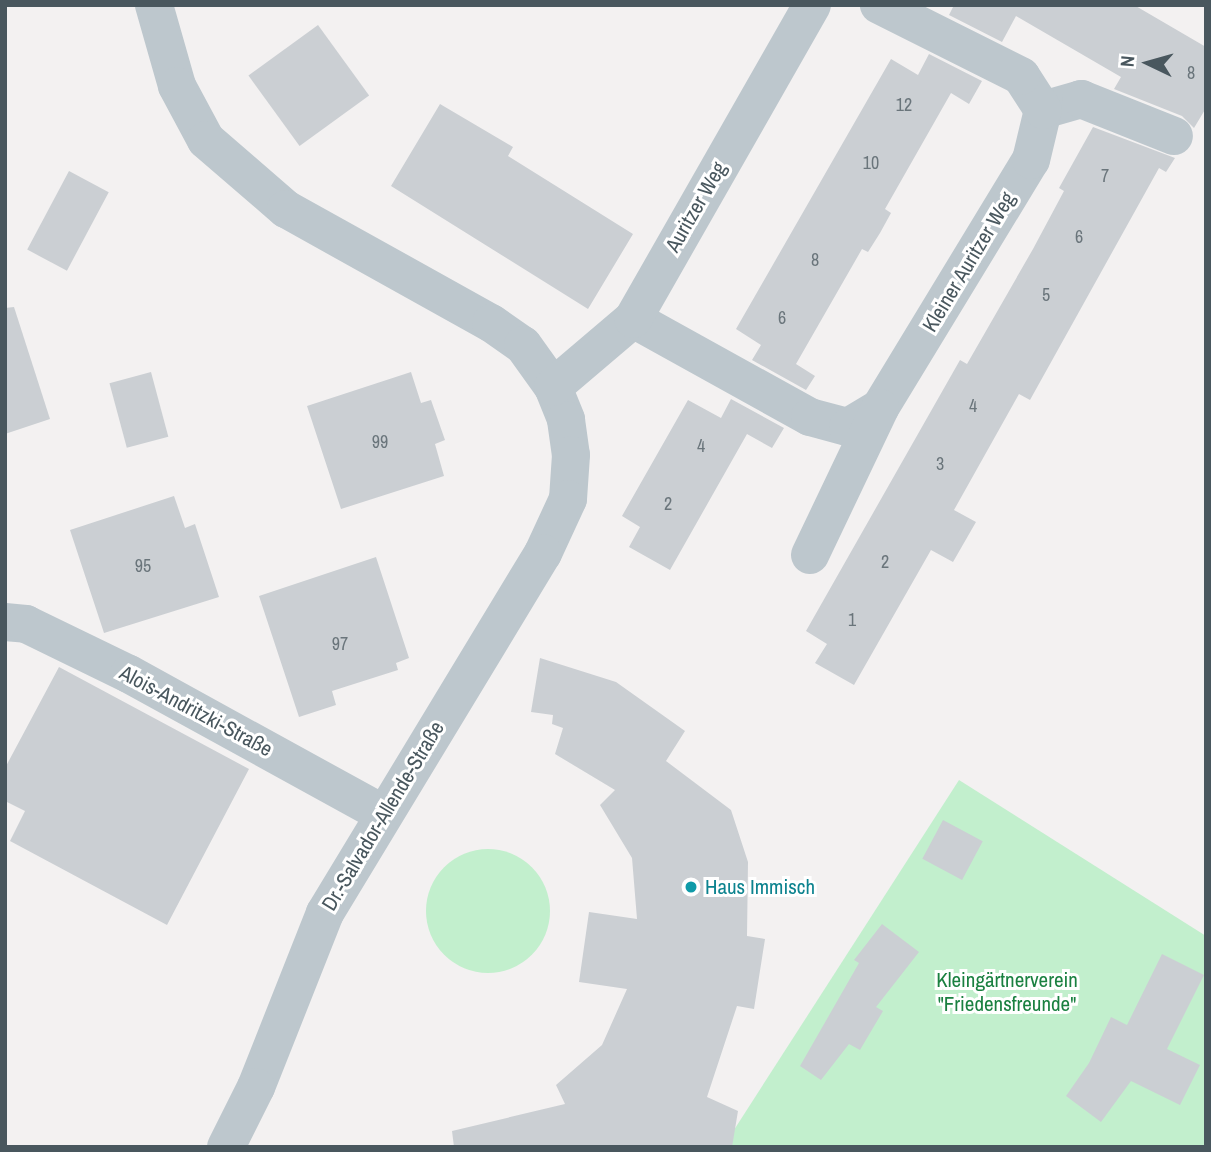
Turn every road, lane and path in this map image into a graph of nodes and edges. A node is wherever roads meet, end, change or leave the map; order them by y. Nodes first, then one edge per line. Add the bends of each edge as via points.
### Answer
1 (154, 5) edge
2 (812, 5) edge
3 (879, 5) edge
4 (1043, 110) junction
5 (1174, 136) dead end
6 (633, 319) junction
7 (553, 387) junction
8 (880, 408) junction
9 (810, 555) dead end
10 (5, 622) edge
11 (383, 813) junction
12 (226, 1147) edge

1 - 7 street via 177,86 206,140 286,209 523,345
2 - 6 street, Auritzer Weg
3 - 4 street via 1021,76
4 - 5 street via 1081,99
4 - 8 street, Kleiner Auritzer Weg via 1031,160
6 - 7 street, Auritzer Weg
6 - 8 street, Kleiner Auritzer Weg via 810,417 848,427
7 - 11 street, Dr.-Salvador-Allende-Straße via 568,432 568,499 543,553
8 - 9 street, Kleiner Auritzer Weg
10 - 11 street, Alois-Andritzki-Straße via 26,624 129,674
11 - 12 street, Dr.-Salvador-Allende-Straße via 325,913 256,1087

